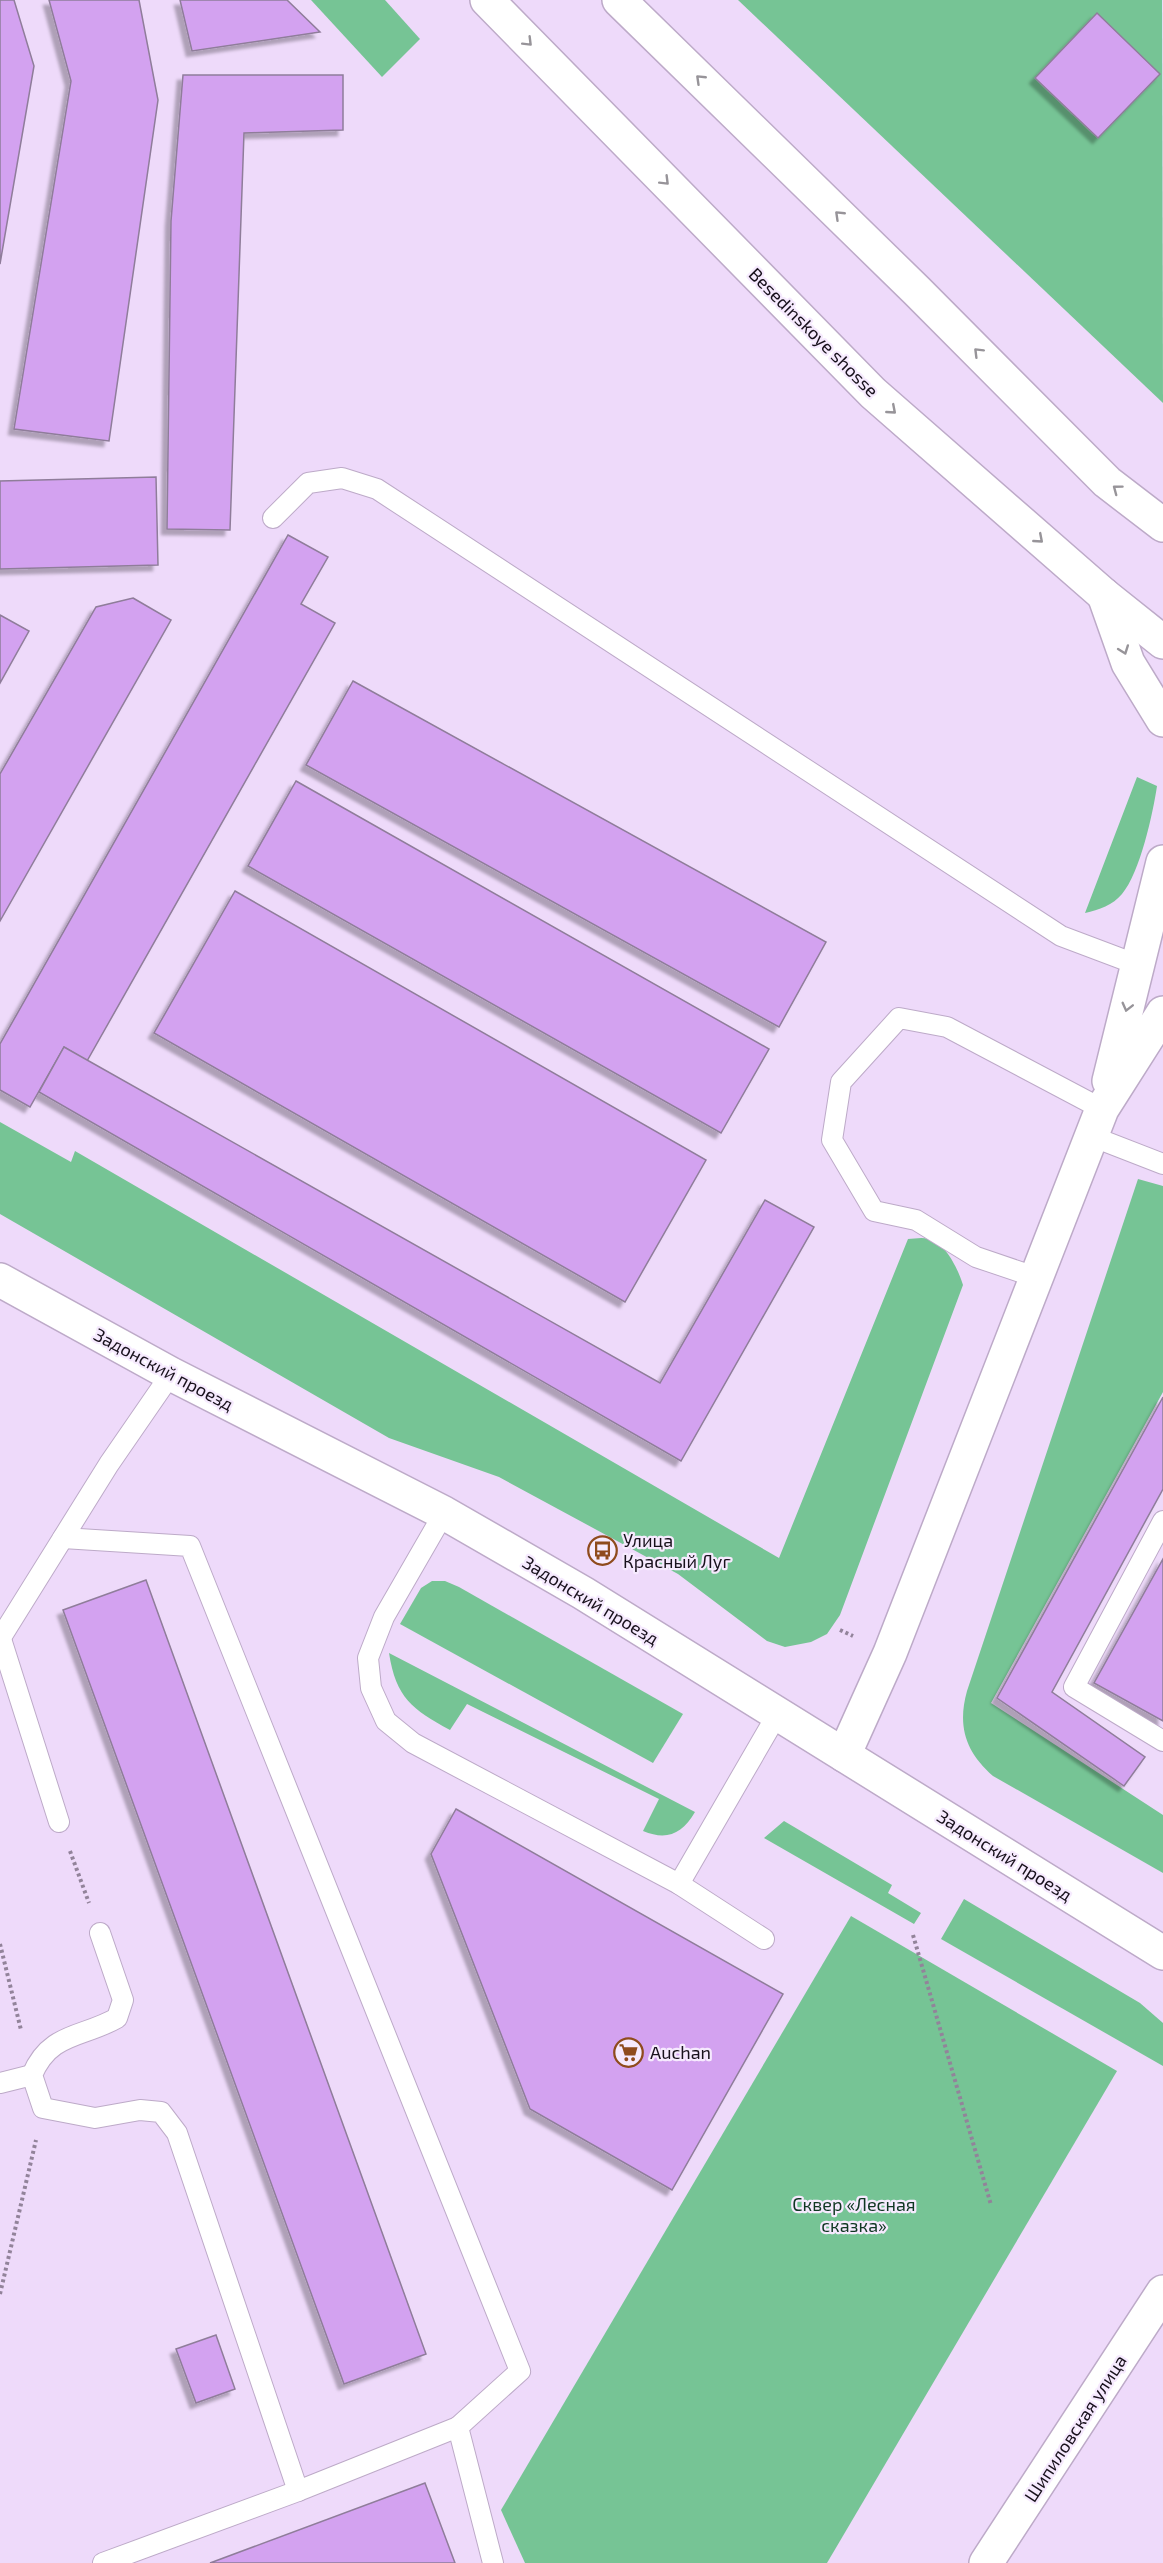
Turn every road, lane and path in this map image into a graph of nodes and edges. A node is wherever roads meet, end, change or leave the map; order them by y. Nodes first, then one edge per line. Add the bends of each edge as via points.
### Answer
1 (487, 0) edge
2 (619, 0) edge
3 (273, 518) dead end
4 (1163, 525) edge
5 (1104, 595) junction
6 (1163, 642) edge
7 (1163, 720) edge
8 (1163, 862) edge
9 (1155, 923) edge
10 (1138, 965) junction
11 (1163, 1013) edge
12 (1096, 1123) junction
13 (1163, 1164) edge
14 (1035, 1277) junction
15 (0, 1280) edge
16 (171, 1374) junction
17 (444, 1513) junction
18 (1163, 1521) edge
19 (63, 1538) junction
20 (1, 1639) edge
21 (778, 1713) junction
22 (1163, 1741) edge
23 (844, 1755) junction
24 (59, 1822) joint
25 (679, 1884) junction
26 (100, 1933) joint
27 (912, 1935) dead end
28 (764, 1939) dead end
29 (0, 1944) edge
30 (1163, 1953) edge
31 (32, 2075) junction
32 (0, 2084) edge
33 (43, 2108) junction
34 (991, 2205) dead end
35 (1163, 2292) edge
36 (0, 2294) edge
37 (458, 2427) junction
38 (298, 2490) junction
39 (103, 2563) edge
40 (493, 2563) edge
41 (986, 2563) edge

1 -> 5 street, Besedinskoye shosse via 873,393
4 -> 2 street via 1107,482
3 - 10 lane via 308,483 342,478 377,489 1061,936
5 - 6 street, Besedinskoye shosse
5 -> 7 street via 1128,663
8 - 9 street
9 - 10 street
10 -> 12 street
11 - 12 street
12 - 13 lane
12 - 14 street
12 - 14 lane via 946,1027 899,1018 841,1082 832,1140 874,1211 916,1220 976,1257
14 - 23 street via 890,1653
15 - 16 street, Задонский проезд
16 - 17 street, Задонский проезд
16 - 19 lane
17 - 21 street, Задонский проезд via 584,1593
17 - 25 lane via 384,1617 368,1658 371,1688 386,1721 413,1743
18 - 22 lane via 1074,1687
19 - 20 lane
19 - 37 lane via 190,1546 520,2371
20 - 24 lane
21 - 23 street, Задонский проезд
21 - 25 lane
23 - 30 street, Задонский проезд
24 - 26 path
25 - 28 lane
26 - 31 lane via 123,2000 117,2018 100,2028 64,2038 39,2059
27 - 34 path
29 - 31 path
31 - 32 lane
31 - 33 lane
33 - 36 path
33 - 38 lane via 95,2118 140,2110 161,2112 177,2133
35 - 41 street, Шипиловская улица
37 - 38 lane
37 - 40 lane
38 - 39 lane

